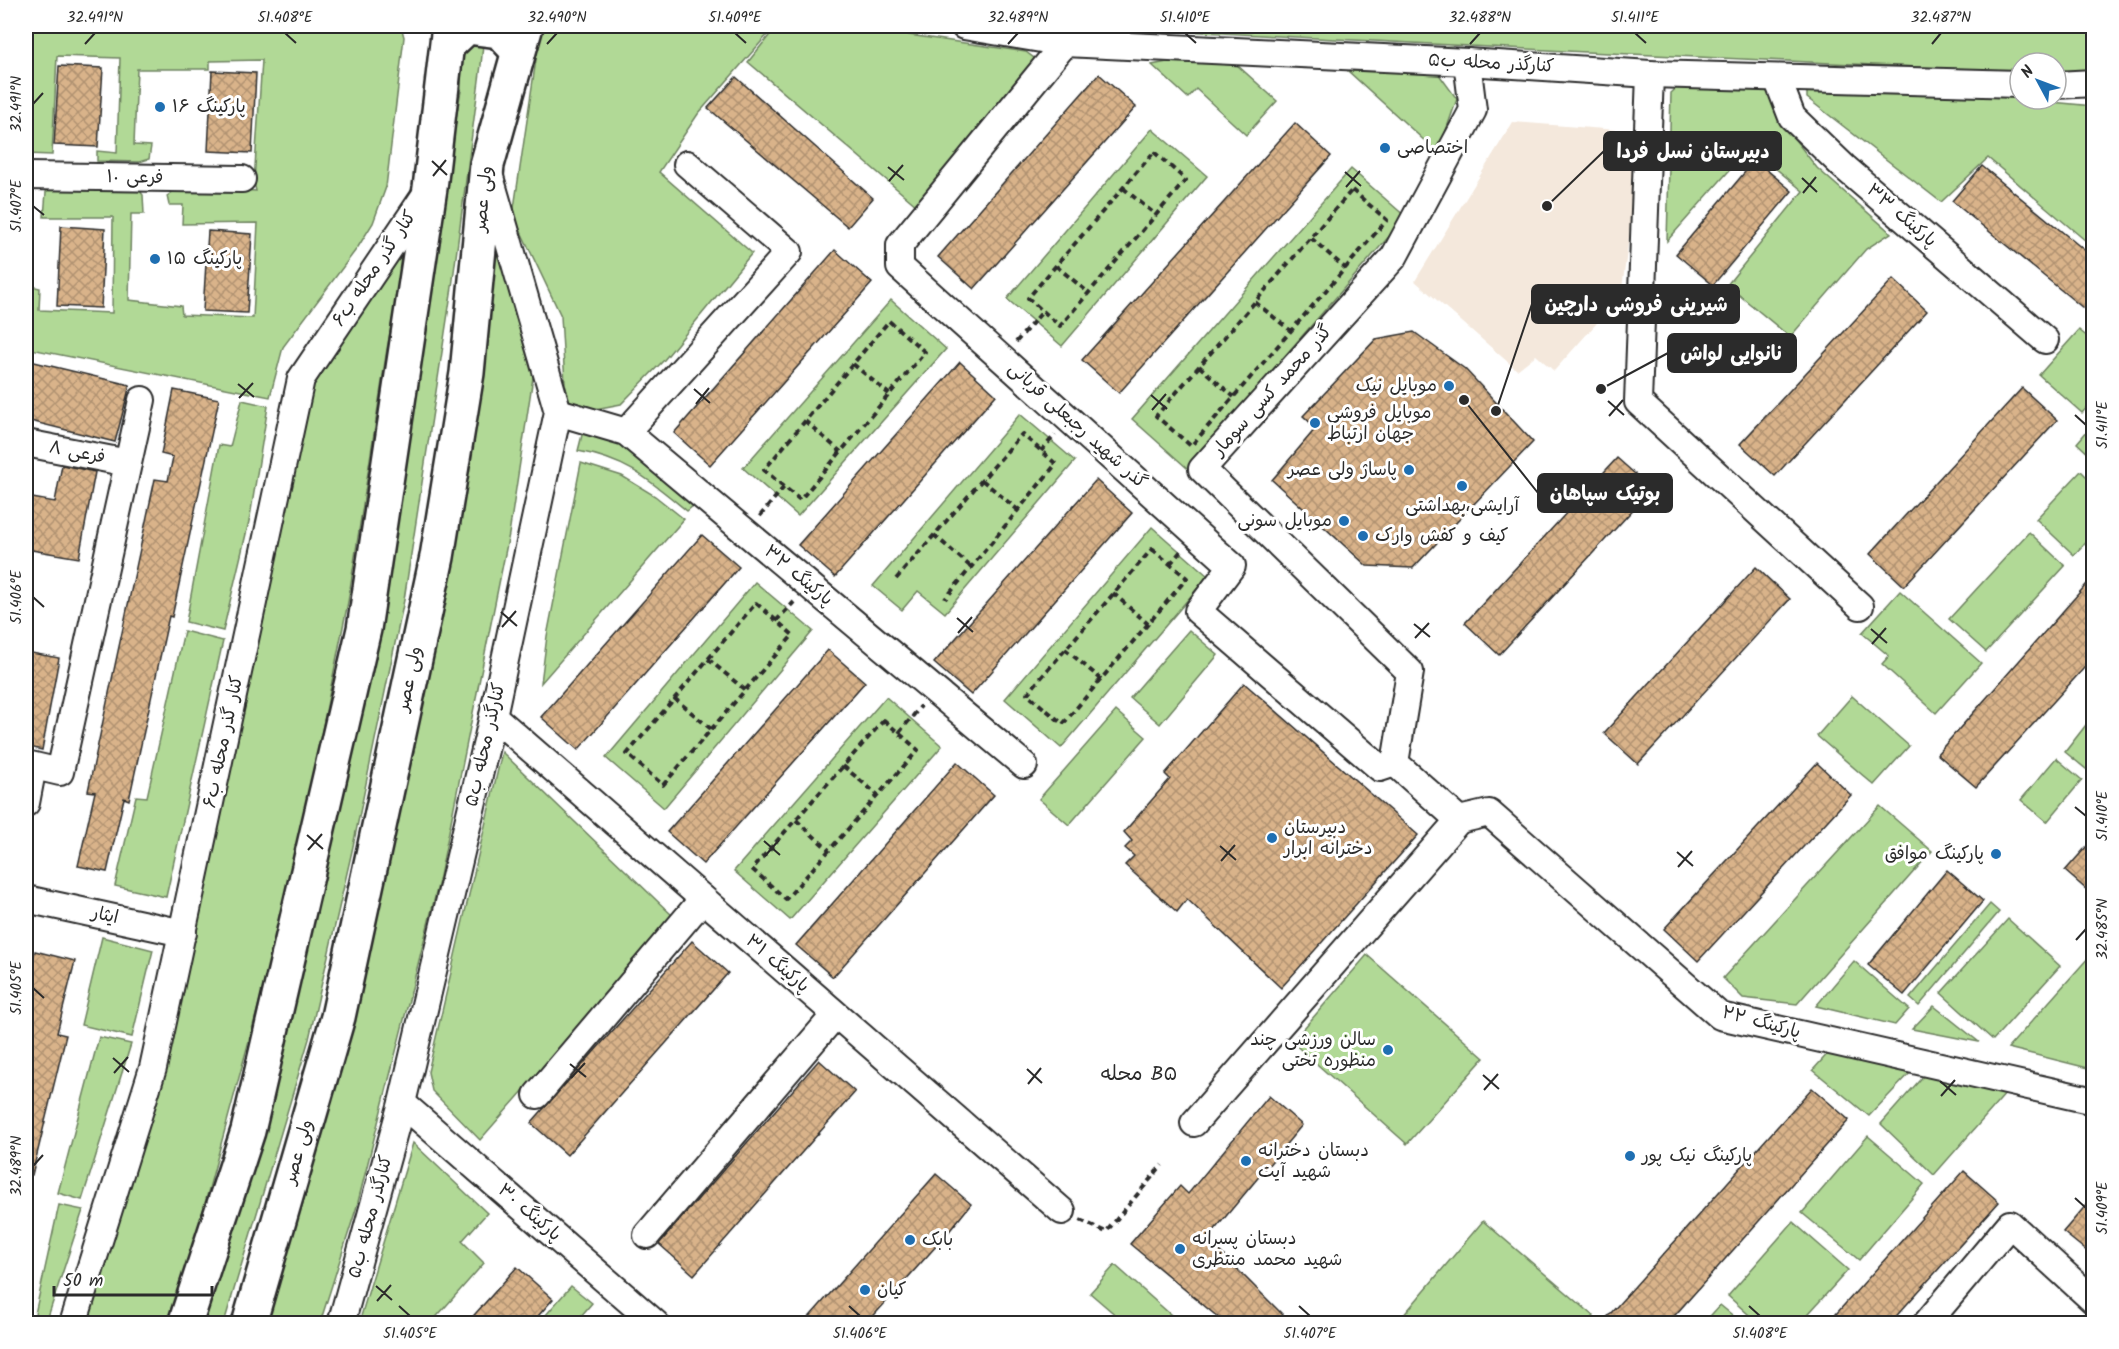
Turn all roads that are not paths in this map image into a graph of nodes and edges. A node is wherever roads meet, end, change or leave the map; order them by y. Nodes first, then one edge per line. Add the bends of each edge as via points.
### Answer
1 (964, 26) edge
2 (449, 35) edge
3 (522, 38) edge
4 (1065, 43) junction
5 (1467, 62) junction
6 (1650, 74) junction
7 (1777, 78) junction
8 (2094, 83) edge
9 (2008, 84) edge
10 (2068, 84) edge
11 (687, 164) dead end
12 (487, 165) junction
13 (242, 179) dead end
14 (26, 181) edge
15 (430, 188) junction
16 (2045, 340) dead end
17 (142, 400) dead end
18 (558, 412) junction
19 (626, 432) junction
20 (26, 443) edge
21 (128, 463) junction
22 (1860, 606) dead end
23 (494, 716) junction
24 (1395, 763) junction
25 (29, 765) edge
26 (1024, 765) dead end
27 (26, 803) edge
28 (1459, 820) junction
29 (26, 899) edge
30 (703, 899) junction
31 (183, 933) junction
32 (835, 1015) junction
33 (537, 1095) dead end
34 (2094, 1101) edge
35 (402, 1103) junction
36 (1194, 1123) dead end
37 (1062, 1211) road end
38 (647, 1235) dead end
39 (2094, 1301) edge
40 (73, 1323) edge
41 (185, 1323) edge
42 (249, 1323) edge
43 (341, 1323) edge
44 (656, 1323) edge
45 (1926, 1323) edge

1 - 4 street, کنارگذر محله ب۵
2 - 3 main road via 467,27
2 - 15 main road
3 - 12 main road, ولی عصر
4 - 5 street, کنارگذر محله ب۵
4 - 24 street, گذر شهید رجبعلی قربانی via 900,245 900,267 1232,566 1198,612 1380,768
5 - 6 street, کنارگذر محله ب۵
5 - 24 street, گذر محمد کسی سومار via 1473,110 1394,257 1202,469 1410,672
6 - 7 street, کنارگذر محله ب۵
6 - 22 street via 1638,402
7 - 9 street, کنارگذر محله ب۵
7 - 16 street, پارکینگ ۳۳ via 1792,117
8 - 10 street
11 - 19 street via 789,252
12 - 18 street, کنارگذر محله ب۵
12 - 42 main road, ولی عصر via 467,373 436,557 338,1017
13 - 14 street, فرعی ۱۰
15 - 31 street, کنار گذر محله ب۶ via 301,379
15 - 41 main road via 364,629 248,1131
17 - 21 street
18 - 19 street, پارکینگ ۳۲
18 - 23 street, کنارگذر محله ب۵
19 - 26 street, پارکینگ ۳۲
20 - 21 street, فرعی ۸
21 - 25 street via 60,772
23 - 30 street, پارکینگ ۳۱
23 - 35 street, کنارگذر محله ب۵
24 - 28 street
25 - 27 street
28 - 34 street, پارکینگ ۲۲ via 1488,813 1720,1016
28 - 36 street
29 - 31 street, ایثار
30 - 32 street, پارکینگ ۳۱
30 - 33 street
31 - 40 street, کنار گذر محله ب۶ via 153,1068
32 - 37 street, پارکینگ ۳۱
32 - 38 street
35 - 43 street, کنارگذر محله ب۵
35 - 44 street, پارکینگ ۳۰
39 - 45 street via 2010,1224

